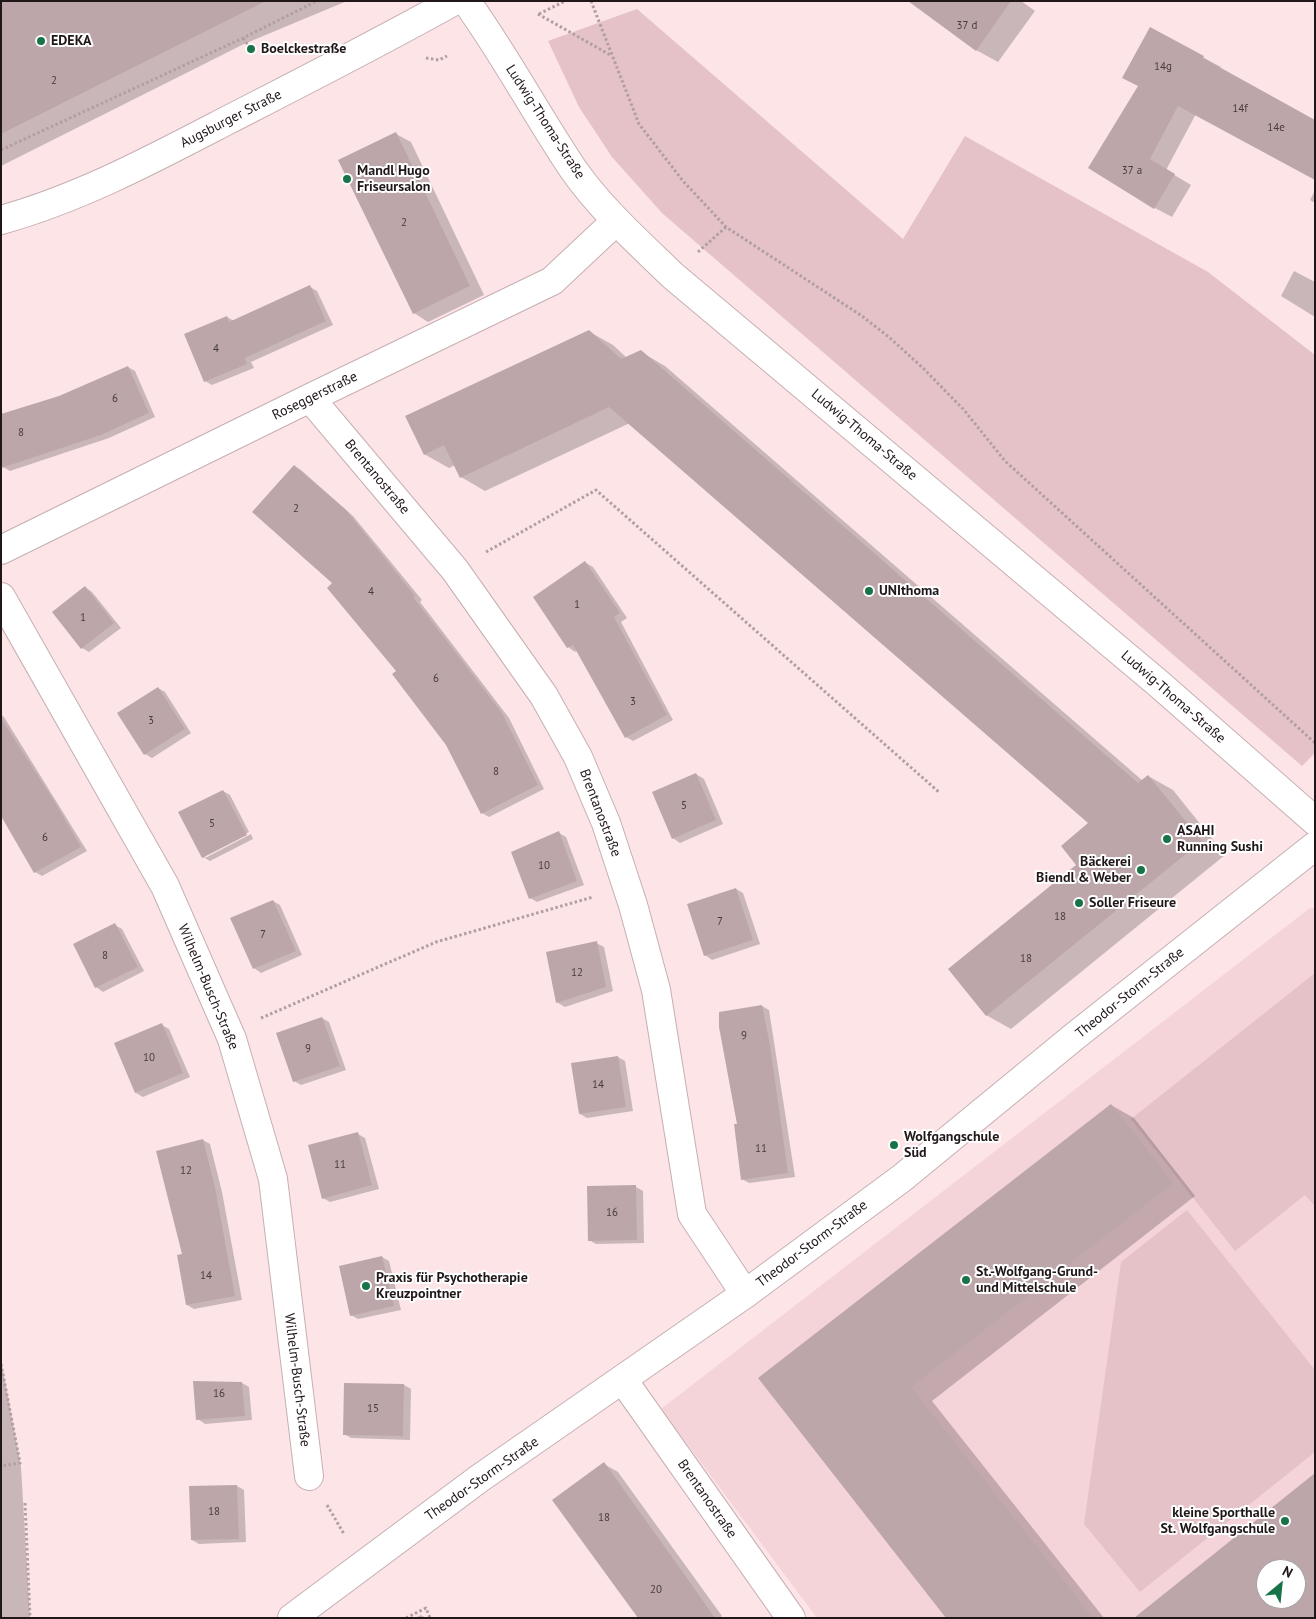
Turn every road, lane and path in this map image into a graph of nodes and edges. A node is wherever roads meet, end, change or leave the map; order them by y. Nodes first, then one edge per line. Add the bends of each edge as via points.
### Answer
1 (317, 1) edge
2 (454, 1) edge
3 (466, 1) edge
4 (565, 1) edge
5 (591, 1) edge
6 (243, 38) junction
7 (251, 49) dead end
8 (447, 56) dead end
9 (612, 56) junction
10 (426, 58) dead end
11 (1, 150) edge
12 (1, 220) edge
13 (616, 221) junction
14 (310, 398) junction
15 (1, 550) edge
16 (455, 570) junction
17 (1, 597) edge
18 (1315, 743) edge
19 (940, 793) dead end
20 (1315, 822) edge
21 (1315, 846) edge
22 (627, 887) junction
23 (228, 1032) junction
24 (744, 1294) junction
25 (1, 1364) edge
26 (623, 1380) junction
27 (1, 1466) edge
28 (309, 1476) joint
29 (25, 1503) dead end
30 (363, 1565) junction
31 (30, 1618) edge
32 (292, 1618) edge
33 (406, 1618) edge
34 (430, 1618) edge
35 (791, 1618) edge

1 - 6 path
2 - 12 street, Augsburger Straße via 125,174 26,214
3 - 13 street, Ludwig-Thoma-Straße via 574,170
4 - 9 path via 538,14
5 - 9 path
6 - 7 path
6 - 11 path
8 - 10 path via 439,60
9 - 18 path via 639,124 682,181 726,228 862,316 890,338 964,410 1005,461
13 - 14 street, Roseggerstraße via 552,281
13 - 20 street, Ludwig-Thoma-Straße via 672,274 1159,684
14 - 15 street, Roseggerstraße
14 - 16 street, Brentanostraße
16 - 19 path via 596,490
16 - 22 street, Brentanostraße via 544,696 578,757 606,823
17 - 23 street, Wilhelm-Busch-Straße via 165,886
21 - 24 street, Theodor-Storm-Straße via 902,1178
22 - 23 path via 436,942
22 - 24 street, Brentanostraße via 656,990 692,1214
23 - 28 street, Wilhelm-Busch-Straße via 273,1178
24 - 26 street, Theodor-Storm-Straße
25 - 27 path via 20,1463
26 - 30 street, Theodor-Storm-Straße via 480,1478
26 - 35 street, Brentanostraße
28 - 30 path
29 - 31 path
30 - 32 street, Theodor-Storm-Straße
33 - 34 path via 426,1608

